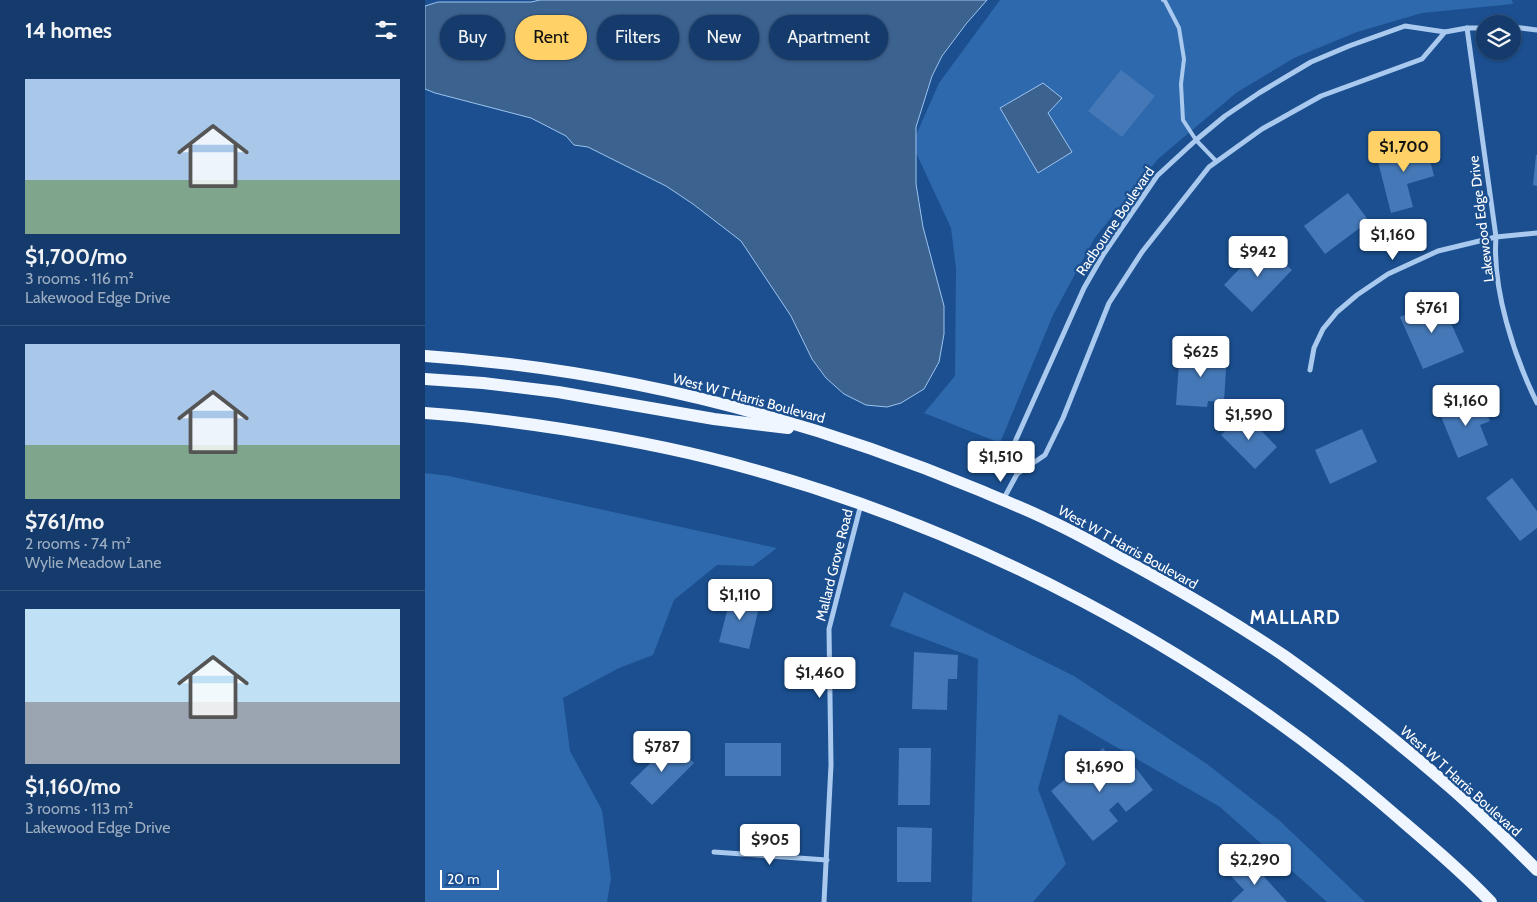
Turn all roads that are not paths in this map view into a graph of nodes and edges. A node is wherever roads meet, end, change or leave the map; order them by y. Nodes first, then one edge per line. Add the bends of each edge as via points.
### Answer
1 (1163, 0) edge
2 (1467, 28) junction
3 (1476, 28) edge
4 (1521, 28) edge
5 (1537, 30) edge
6 (1445, 32) junction
7 (1196, 140) junction
8 (1216, 161) junction
9 (1537, 233) edge
10 (1496, 237) junction
11 (425, 356) edge
12 (1310, 370) dead end
13 (425, 379) edge
14 (1537, 403) edge
15 (425, 413) edge
16 (825, 433) junction
17 (1017, 474) junction
18 (1003, 500) junction
19 (861, 503) junction
20 (713, 852) dead end
21 (827, 860) junction
22 (1537, 870) edge
23 (824, 902) edge
24 (1491, 902) edge

1 - 7 lane via 1179,28 1184,59 1181,84 1183,120
2 - 3 street, Radbourne Boulevard
2 - 6 street, Radbourne Boulevard
2 - 10 street, Lakewood Edge Drive
4 - 5 street
6 - 7 street, Radbourne Boulevard via 1405,26 1311,62 1225,116
6 - 8 street via 1422,60 1321,96 1262,129
7 - 8 lane
7 - 17 street, Radbourne Boulevard via 1157,176 1084,288 1014,444
8 - 17 street via 1142,252 1109,303 1045,455
9 - 10 street
10 - 12 street via 1438,251 1388,274 1357,295 1323,328 1314,348
10 - 14 street, Lakewood Edge Drive via 1495,254 1502,302 1515,348
11 - 16 main road, West W T Harris Boulevard via 515,365 644,386
13 - 16 main road via 558,392 714,419
15 - 19 main road via 498,419 601,435 750,468
16 - 18 main road, West W T Harris Boulevard via 936,472
17 - 18 street
18 - 22 main road, West W T Harris Boulevard via 1049,520 1151,574 1282,655 1349,704 1452,789
19 - 21 street, Mallard Grove Road via 829,629 831,765
19 - 24 main road via 995,557 1059,588 1136,630 1211,677 1298,736 1361,786
20 - 21 street
21 - 23 street, Mallard Grove Road

